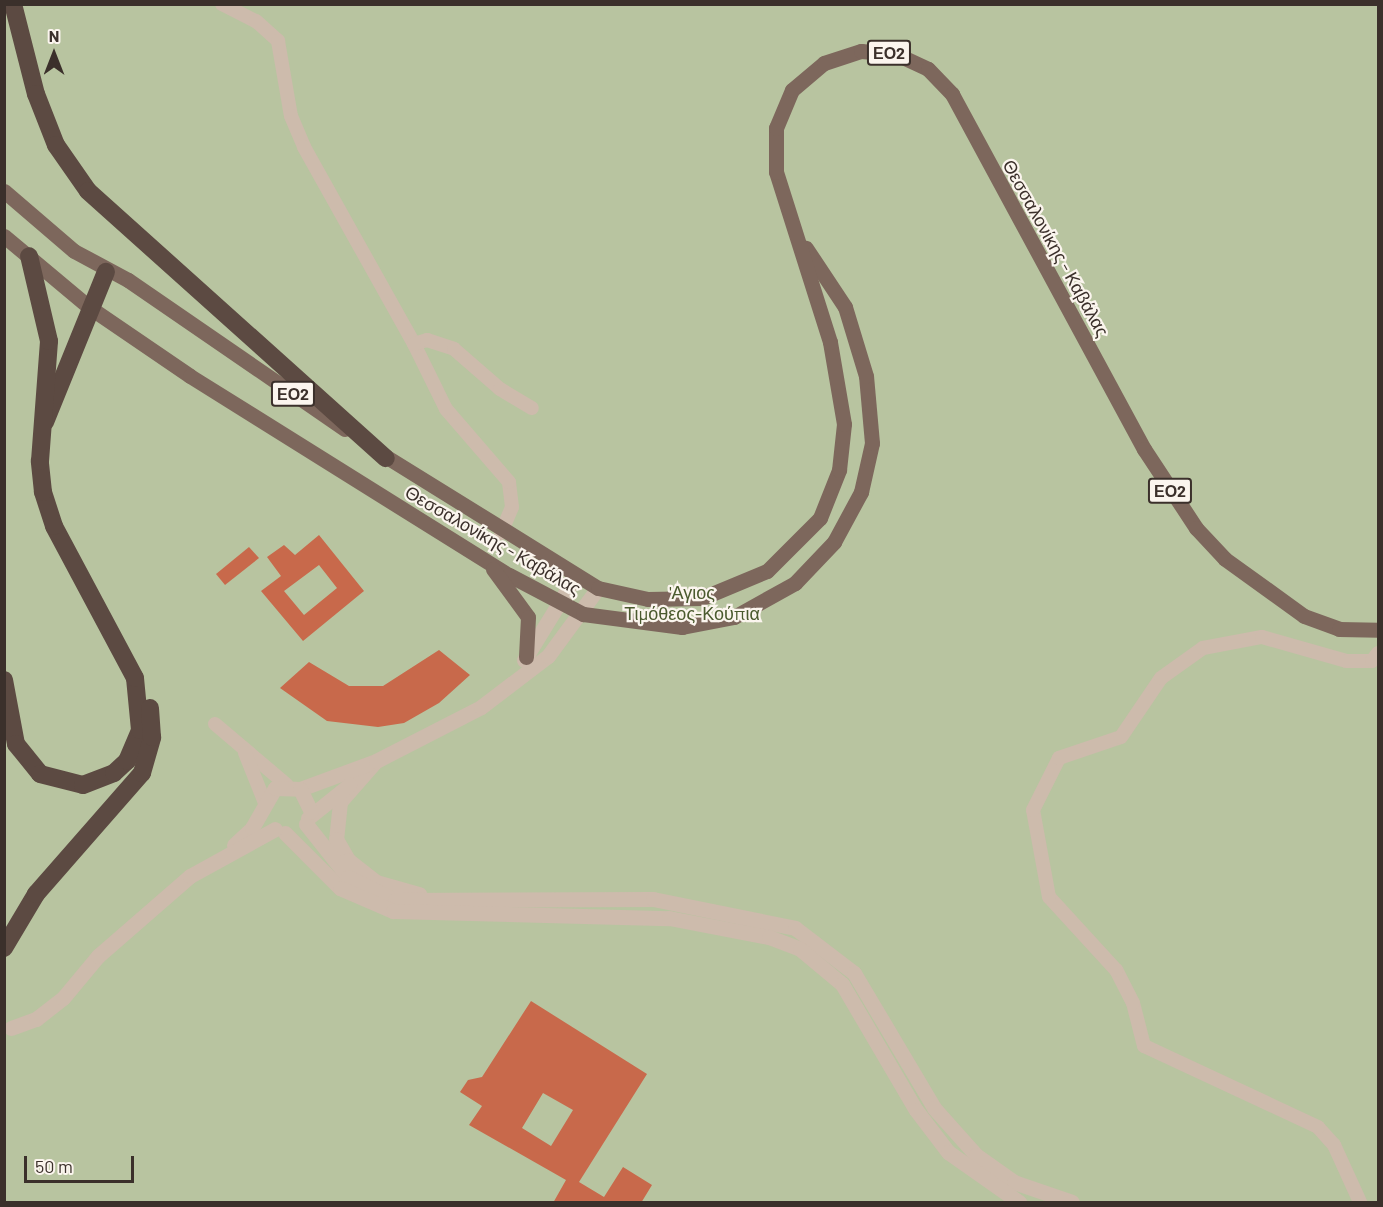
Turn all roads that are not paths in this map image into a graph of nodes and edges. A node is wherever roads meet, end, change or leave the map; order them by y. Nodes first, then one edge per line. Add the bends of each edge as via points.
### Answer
1 (13, 4) edge
2 (222, 4) edge
3 (4, 191) edge
4 (4, 236) edge
5 (801, 240) junction
6 (29, 256) junction
7 (106, 272) junction
8 (89, 307) junction
9 (414, 344) junction
10 (532, 408) dead end
11 (42, 429) junction
12 (386, 458) junction
13 (501, 533) junction
14 (482, 559) junction
15 (575, 577) junction
16 (598, 588) junction
17 (561, 603) junction
18 (582, 614) junction
19 (1378, 630) edge
20 (1378, 653) edge
21 (526, 657) junction
22 (135, 678) junction
23 (515, 678) junction
24 (4, 681) edge
25 (216, 724) dead end
26 (245, 753) junction
27 (376, 761) junction
28 (361, 777) junction
29 (294, 787) junction
30 (264, 807) junction
31 (308, 818) junction
32 (280, 831) junction
33 (227, 851) junction
34 (443, 900) junction
35 (4, 948) edge
36 (11, 1028) dead end
37 (1019, 1203) edge
38 (1071, 1203) edge
39 (1360, 1203) edge

1 - 12 highway via 36,94 56,145 88,191
2 - 9 street via 256,21 278,41 291,116 304,147
3 - 7 main road, Θεσσαλονίκης - Καβάλας / ΕΟ2
4 - 6 main road, Θεσσαλονίκης - Καβάλας / ΕΟ2
5 - 16 main road, Θεσσαλονίκης - Καβάλας / ΕΟ2 via 843,394 839,471 820,518 773,565 727,592 658,599
5 - 18 main road, Θεσσαλονίκης - Καβάλας / ΕΟ2 via 845,307 866,376 872,443 851,515 795,584 734,617 682,627
5 - 19 main road, Θεσσαλονίκης - Καβάλας / ΕΟ2 via 773,151 778,119 792,90 824,63 861,51 896,54 928,69 952,94 1023,232 1186,517 1225,559 1297,612 1339,630
6 - 8 main road, Θεσσαλονίκης - Καβάλας / ΕΟ2
6 - 11 highway via 49,341
7 - 8 highway
7 - 12 main road, Θεσσαλονίκης - Καβάλας / ΕΟ2 via 128,280
8 - 11 highway via 90,322
8 - 14 main road, Θεσσαλονίκης - Καβάλας / ΕΟ2 via 190,376
9 - 10 street via 427,340 454,349 500,389
9 - 13 street via 446,409 509,482 512,507
11 - 22 highway via 41,477 54,526
12 - 13 main road, Θεσσαλονίκης - Καβάλας / ΕΟ2
13 - 15 main road, Θεσσαλονίκης - Καβάλας / ΕΟ2
14 - 17 main road, Θεσσαλονίκης - Καβάλας / ΕΟ2
14 - 21 main road via 528,617
15 - 16 main road, Θεσσαλονίκης - Καβάλας / ΕΟ2
15 - 17 street
16 - 18 street
17 - 18 main road, Θεσσαλονίκης - Καβάλας / ΕΟ2
17 - 21 street
18 - 23 street via 548,656
20 - 39 street via 1372,661 1346,661 1262,637 1203,648 1153,686 1121,737 1059,758 1033,810 1049,897 1116,970 1133,1004 1144,1046 1318,1127 1334,1144
21 - 23 street
22 - 24 highway via 140,730 127,761 104,779 73,785 40,774 21,756
22 - 35 highway via 147,694 152,726 142,773 36,894
23 - 27 street via 481,706
25 - 26 street
26 - 29 street via 269,765
26 - 30 street
27 - 28 street
27 - 29 street
28 - 31 street
28 - 34 street via 338,809 336,839 342,850 376,882
29 - 30 street via 275,789
29 - 31 street
30 - 32 street
30 - 33 street
31 - 32 street
31 - 34 street via 329,858 368,890 395,900
32 - 33 street
32 - 37 street via 340,888 393,911 658,917 768,937 800,949 842,984 916,1110 948,1152
33 - 36 street via 149,908 63,998 36,1019
34 - 38 street via 653,899 795,928 854,973 934,1108 976,1155 1015,1182

